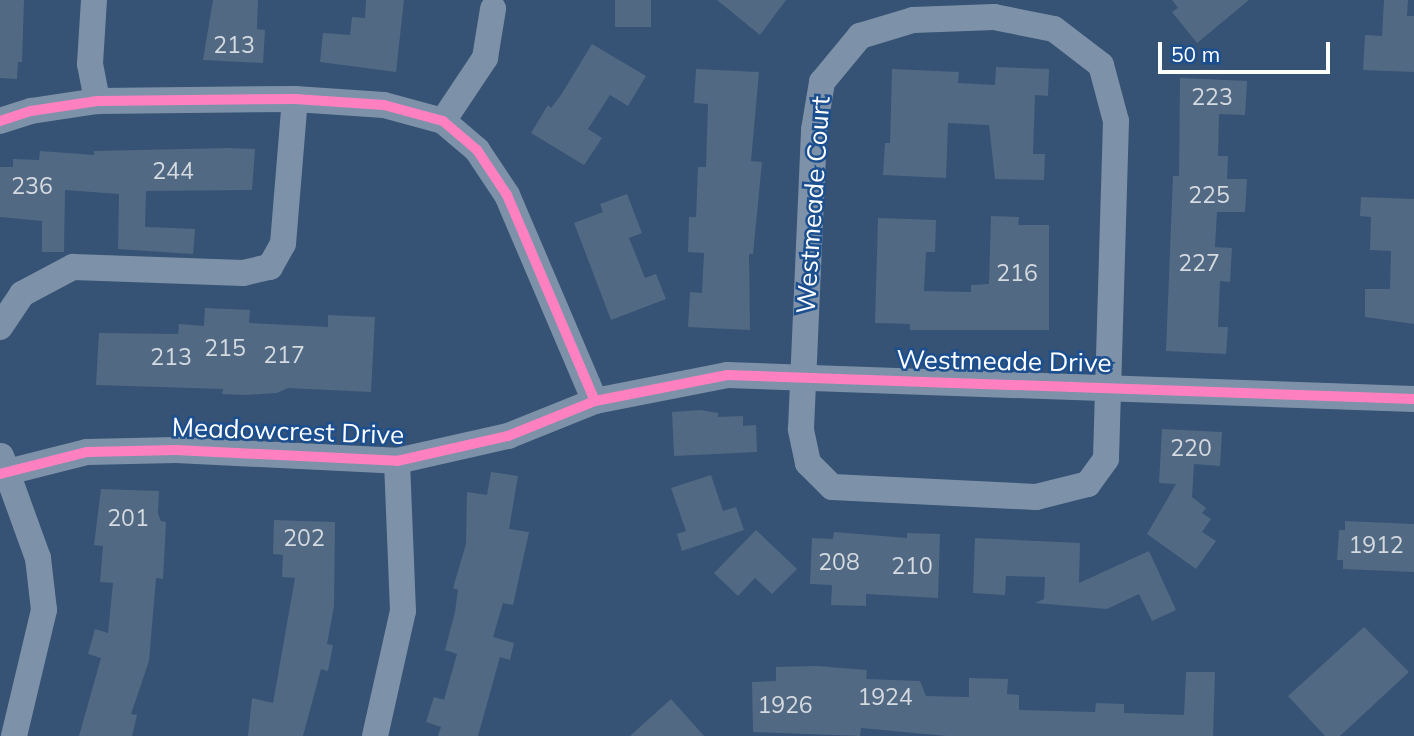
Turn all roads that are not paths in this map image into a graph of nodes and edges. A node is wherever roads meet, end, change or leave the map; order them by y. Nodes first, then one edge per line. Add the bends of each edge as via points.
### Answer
1 (94, 0) edge
2 (493, 9) dead end
3 (295, 99) junction
4 (97, 101) junction
5 (0, 121) edge
6 (443, 121) junction
7 (0, 327) edge
8 (801, 379) junction
9 (1108, 386) junction
10 (1414, 399) edge
11 (595, 401) junction
12 (397, 461) junction
13 (2, 466) edge
14 (14, 736) edge
15 (374, 736) edge

1 - 4 street via 90,64
2 - 6 street via 485,58
3 - 4 street
3 - 6 street via 384,105
3 - 7 street via 283,244 270,267 243,273 73,267 22,294
4 - 5 street
6 - 11 street via 477,150 507,195
8 - 9 street, Westmeade Drive
8 - 9 street, Westmeade Court via 808,463 832,487 1036,496 1088,484 1106,459
8 - 9 street, Westmeade Court via 814,130 822,82 859,36 912,20 994,17 1054,29 1101,65 1116,121
8 - 11 street, Westmeade Drive via 727,375
9 - 10 street, Westmeade Drive
11 - 12 street, Meadowcrest Drive via 508,436
12 - 13 street, Meadowcrest Drive via 176,450 87,452
12 - 15 street via 403,611
13 - 14 street via 38,558 44,610

